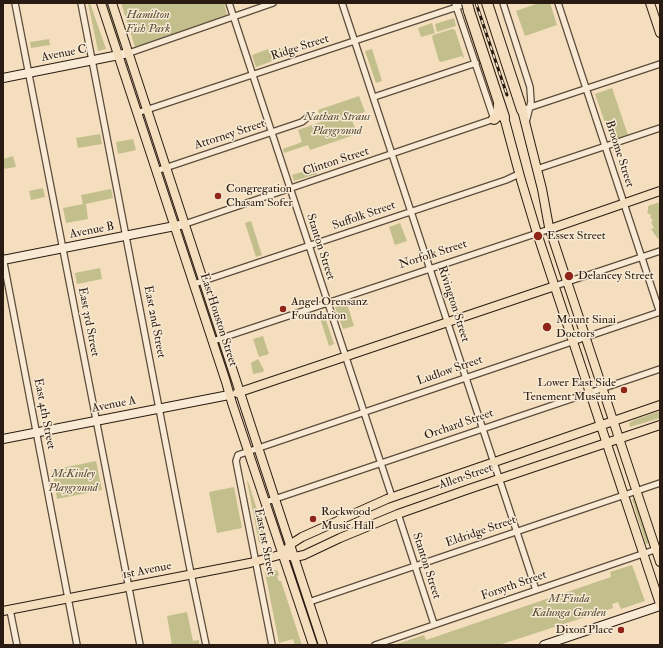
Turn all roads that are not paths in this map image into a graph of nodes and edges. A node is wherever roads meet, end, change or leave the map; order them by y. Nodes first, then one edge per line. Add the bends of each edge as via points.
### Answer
1 (15, 3) edge
2 (81, 3) edge
3 (100, 3) edge
4 (112, 3) edge
5 (229, 3) edge
6 (273, 3) edge
7 (342, 3) edge
8 (503, 3) edge
9 (558, 3) edge
10 (650, 3) edge
11 (654, 3) edge
12 (487, 4) edge
13 (456, 5) edge
14 (469, 6) edge
15 (234, 17) junction
16 (660, 20) edge
17 (660, 33) edge
18 (355, 41) junction
19 (129, 53) junction
20 (118, 56) junction
21 (93, 60) junction
22 (476, 63) junction
23 (660, 64) edge
24 (28, 73) junction
25 (252, 75) junction
26 (3, 78) edge
27 (586, 89) junction
28 (374, 97) junction
29 (526, 109) junction
30 (147, 110) junction
31 (137, 113) junction
32 (309, 116) dead end
33 (499, 118) junction
34 (660, 128) edge
35 (271, 132) junction
36 (605, 146) junction
37 (393, 155) junction
38 (166, 167) junction
39 (537, 169) junction
40 (156, 171) junction
41 (519, 174) junction
42 (290, 189) junction
43 (660, 191) edge
44 (624, 204) junction
45 (411, 212) junction
46 (185, 224) junction
47 (175, 227) junction
48 (550, 229) junction
49 (537, 233) junction
50 (127, 236) junction
51 (308, 246) junction
52 (63, 248) junction
53 (660, 251) edge
54 (642, 257) junction
55 (3, 260) edge
56 (430, 268) junction
57 (204, 281) junction
58 (568, 282) junction
59 (194, 284) junction
60 (555, 286) junction
61 (327, 303) junction
62 (660, 312) edge
63 (448, 322) junction
64 (586, 337) junction
65 (223, 338) junction
66 (213, 341) junction
67 (573, 341) junction
68 (345, 357) junction
69 (660, 369) edge
70 (466, 378) junction
71 (603, 388) junction
72 (240, 391) junction
73 (590, 393) junction
74 (229, 395) junction
75 (660, 405) edge
76 (159, 409) junction
77 (363, 412) junction
78 (613, 420) junction
79 (96, 421) junction
80 (601, 425) junction
81 (660, 425) edge
82 (483, 428) junction
83 (36, 433) junction
84 (619, 438) junction
85 (3, 439) edge
86 (606, 442) junction
87 (259, 447) junction
88 (248, 451) junction
89 (494, 462) junction
90 (380, 463) junction
91 (500, 478) junction
92 (660, 483) edge
93 (636, 491) junction
94 (624, 495) junction
95 (392, 497) junction
96 (276, 499) junction
97 (266, 502) junction
98 (398, 514) junction
99 (517, 532) junction
100 (291, 544) junction
101 (658, 548) edge
102 (643, 553) junction
103 (283, 554) junction
104 (295, 557) junction
105 (256, 561) junction
106 (660, 562) edge
107 (415, 566) junction
108 (191, 574) junction
109 (128, 586) junction
110 (536, 590) junction
111 (68, 598) junction
112 (309, 602) junction
113 (660, 605) edge
114 (6, 610) edge
115 (434, 624) junction
116 (554, 643) edge
117 (17, 645) edge
118 (77, 645) edge
119 (140, 645) edge
120 (206, 645) edge
121 (272, 645) edge
122 (313, 645) edge
123 (323, 645) edge
124 (375, 645) edge
125 (544, 645) edge

1 - 24 street, East 3rd Street
2 - 21 street, East 2nd Street
3 - 20 main road, East Houston Street
4 - 19 main road, East Houston Street
5 - 15 street, Stanton Street
6 - 15 street
7 - 18 street, Rivington Street
8 - 29 street via 530,87 531,96
9 - 27 street, Broome Street
10 - 17 main road
11 - 16 main road
12 - 29 highway
13 - 14 street, Ridge Street
13 - 18 street, Ridge Street
13 - 22 street
14 - 33 highway via 499,102
15 - 19 street
15 - 25 street, Stanton Street
18 - 25 street, Ridge Street
18 - 28 street, Rivington Street
19 - 20 main road, Avenue C
19 - 30 main road, East Houston Street
20 - 21 main road, Avenue C
20 - 31 main road, East Houston Street
21 - 24 main road, Avenue C
21 - 50 street, East 2nd Street
22 - 28 street
22 - 33 street
23 - 27 street
24 - 26 main road, Avenue C
24 - 52 street, East 3rd Street
25 - 30 street, Ridge Street
25 - 35 street, Stanton Street
27 - 29 street
27 - 36 street, Broome Street
28 - 37 street, Rivington Street
29 - 39 main road via 526,122
30 - 31 street, Ridge Street
30 - 38 main road, East Houston Street
31 - 40 main road, East Houston Street
32 - 35 street, Attorney Street via 302,122
33 - 37 street, Clinton Street
33 - 41 main road
34 - 36 street
35 - 38 street, Attorney Street
35 - 42 street, Stanton Street
36 - 39 street
36 - 44 street, Broome Street
37 - 42 street, Clinton Street
37 - 45 street, Rivington Street
38 - 40 street, Attorney Street
38 - 46 main road, East Houston Street
39 - 48 main road
40 - 47 main road, East Houston Street
41 - 45 street, Suffolk Street
41 - 49 main road
42 - 46 street, Clinton Street
42 - 51 street, Stanton Street
43 - 44 main road, Norfolk Street
44 - 48 main road, Norfolk Street
44 - 54 street, Broome Street
45 - 51 street, Suffolk Street
45 - 56 street, Rivington Street
46 - 47 main road, Avenue B
46 - 57 main road, East Houston Street
47 - 50 main road, Avenue B
47 - 59 main road, East Houston Street
48 - 49 street, Norfolk Street
48 - 58 main road
49 - 56 street, Norfolk Street
49 - 60 main road
50 - 52 main road, Avenue B
50 - 76 street, East 2nd Street
51 - 57 street, Suffolk Street
51 - 61 street, Stanton Street
52 - 55 main road, Avenue B
52 - 79 street, East 3rd Street
53 - 54 street
54 - 58 street
54 - 62 street, Broome Street
55 - 83 street, East 4th Street
56 - 61 street, Norfolk Street
56 - 63 street, Rivington Street
57 - 59 street, Suffolk Street
57 - 65 main road, East Houston Street
58 - 60 street
58 - 64 main road
59 - 66 main road, East Houston Street
60 - 63 main road
60 - 67 main road
61 - 65 street, Norfolk Street
61 - 68 street, Stanton Street
62 - 64 street, Ludlow Street
63 - 68 main road
63 - 70 street, Rivington Street
64 - 67 street, Ludlow Street
64 - 71 main road
65 - 66 street, Norfolk Street
65 - 72 main road, East Houston Street
66 - 74 main road, East Houston Street
67 - 70 street, Ludlow Street
67 - 73 main road
68 - 72 main road
68 - 77 street, Stanton Street
69 - 71 street, Orchard Street
70 - 77 street, Ludlow Street
70 - 82 street, Rivington Street
71 - 73 street, Orchard Street
71 - 78 main road
72 - 74 main road
72 - 87 main road, East Houston Street
73 - 80 main road
73 - 82 street, Orchard Street
74 - 76 main road, Avenue A
74 - 88 main road, East Houston Street
75 - 78 main road, Allen Street
76 - 79 main road, Avenue A
76 - 108 street, East 2nd Street
77 - 87 street, Ludlow Street
77 - 90 street, Stanton Street
78 - 80 main road, Allen Street
78 - 84 main road
79 - 83 main road, Avenue A
79 - 109 street, East 3rd Street
80 - 86 main road
80 - 89 main road, Allen Street
81 - 84 main road, Allen Street
82 - 89 street, Rivington Street
82 - 90 street, Orchard Street
83 - 85 main road, Avenue A
83 - 111 street, East 4th Street
84 - 86 main road, Allen Street
84 - 93 main road
86 - 91 main road, Allen Street
86 - 94 main road
87 - 88 street, Ludlow Street
87 - 96 main road, East Houston Street
88 - 97 main road, East Houston Street
88 - 105 street, East 1st Street via 238,454 236,461
89 - 91 street, Rivington Street
89 - 95 main road, Allen Street
90 - 95 street, Stanton Street
90 - 96 street, Orchard Street
91 - 98 main road, Allen Street
91 - 99 street, Rivington Street
92 - 93 street, Eldridge Street
93 - 94 street, Eldridge Street
93 - 101 main road
94 - 99 street, Eldridge Street
94 - 102 main road
95 - 100 main road, Allen Street
96 - 97 street, Orchard Street
96 - 100 main road, East Houston Street
97 - 103 main road, East Houston Street
98 - 104 main road, Allen Street
98 - 107 street, Stanton Street
99 - 107 street, Eldridge Street
99 - 110 street, Rivington Street
100 - 103 main road
100 - 104 main road, East Houston Street
101 - 102 street, Forsyth Street
101 - 106 main road
102 - 110 street, Forsyth Street
102 - 113 main road
103 - 104 main road
103 - 105 main road, 1st Avenue
103 - 122 main road, East Houston Street
104 - 112 main road, East Houston Street
105 - 108 main road, 1st Avenue
105 - 121 street, East 1st Street
107 - 112 street, Eldridge Street
107 - 115 street, Stanton Street
108 - 109 main road, 1st Avenue
108 - 120 street, East 2nd Street
109 - 111 main road, 1st Avenue
109 - 119 street, East 3rd Street
110 - 115 street, Forsyth Street
111 - 114 main road, 1st Avenue
111 - 118 street, East 4th Street
112 - 123 main road, East Houston Street
113 - 116 main road
114 - 117 street
115 - 124 street, Forsyth Street
116 - 125 main road

